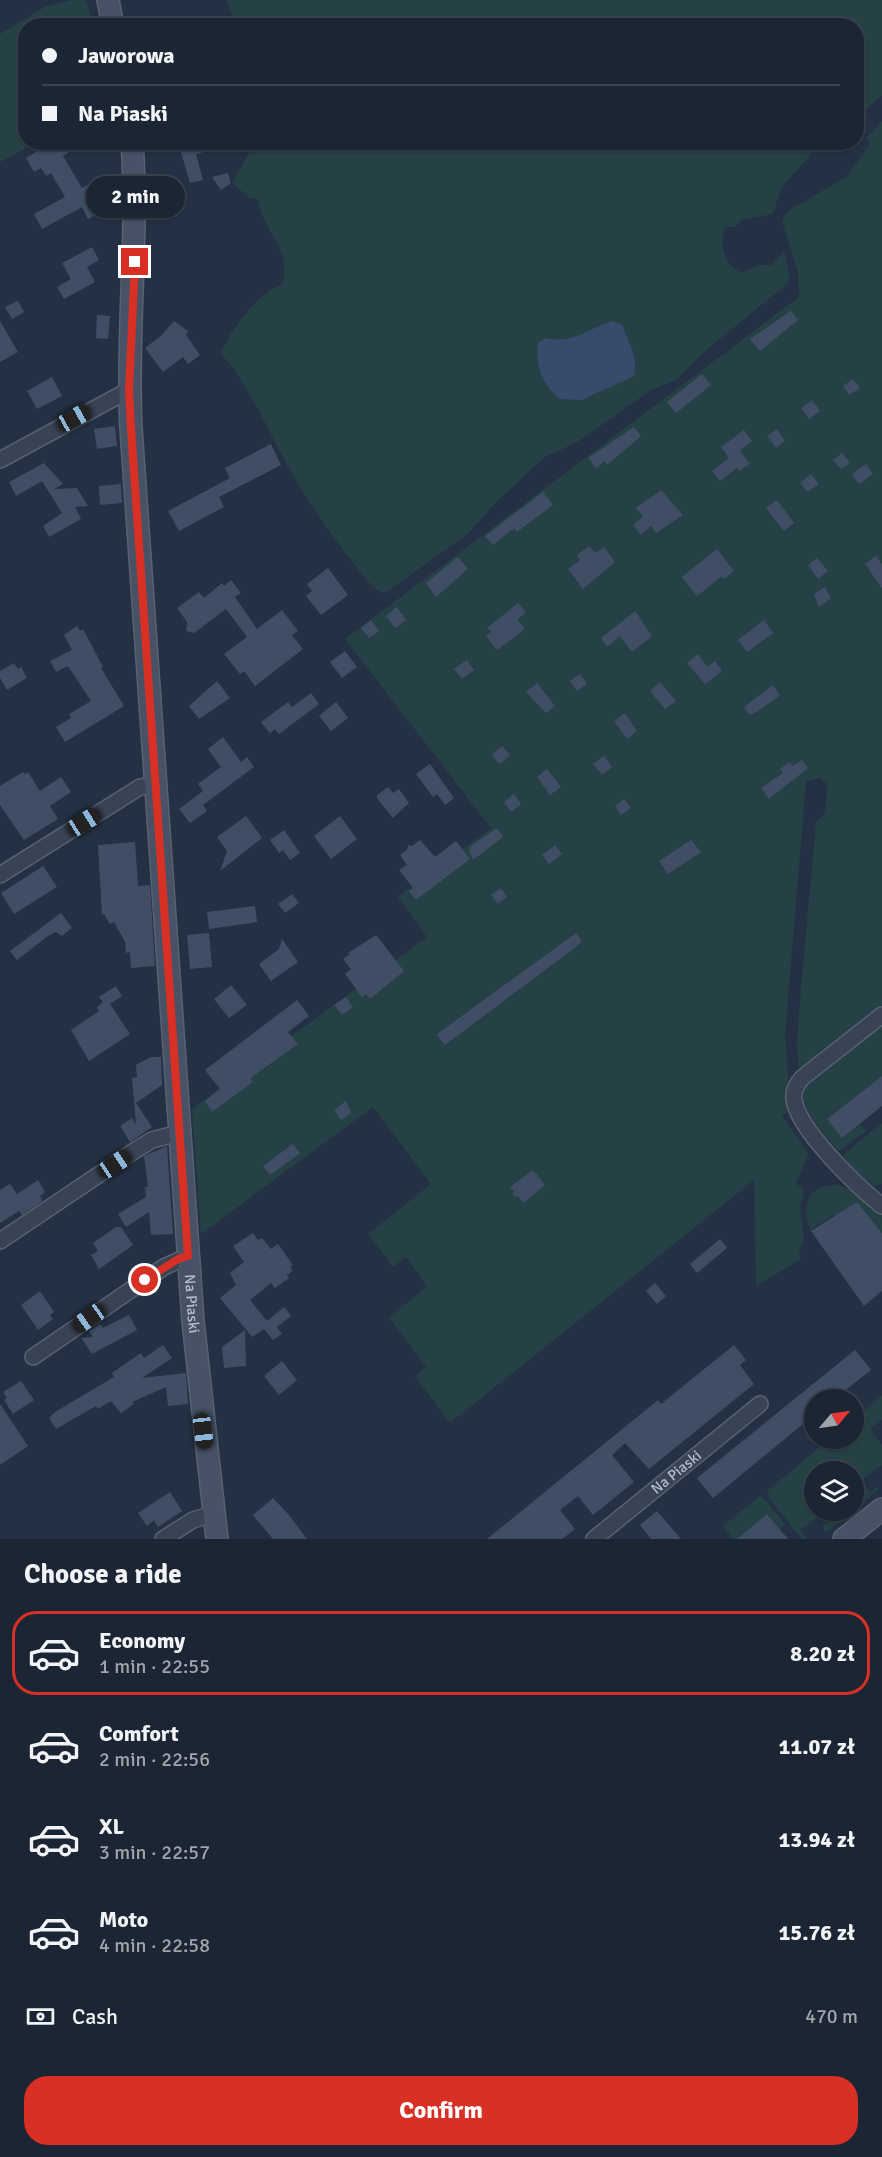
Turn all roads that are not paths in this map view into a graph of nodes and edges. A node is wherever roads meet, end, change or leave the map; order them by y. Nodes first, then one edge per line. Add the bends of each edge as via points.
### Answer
1 (108, 0) edge
2 (111, 18) edge
3 (132, 150) edge
4 (129, 390) junction
5 (0, 460) edge
6 (156, 784) junction
7 (0, 875) edge
8 (882, 1015) edge
9 (179, 1132) junction
10 (882, 1206) edge
11 (0, 1241) edge
12 (188, 1256) junction
13 (33, 1357) dead end
14 (760, 1404) dead end
15 (882, 1509) edge
16 (213, 1514) junction
17 (163, 1539) edge
18 (217, 1539) edge
19 (594, 1539) edge
20 (844, 1539) edge

1 - 2 street
3 - 4 street, Na Piaski via 136,243
4 - 5 street
4 - 6 street, Na Piaski
6 - 7 street via 140,787
6 - 9 street, Na Piaski
8 - 10 street via 802,1078 794,1092 797,1109 833,1160
9 - 11 street via 152,1140
9 - 12 street, Na Piaski
12 - 13 street via 164,1267
12 - 16 street, Na Piaski
14 - 19 street, Na Piaski
15 - 20 street
16 - 17 street via 193,1520
16 - 18 street, Na Piaski

